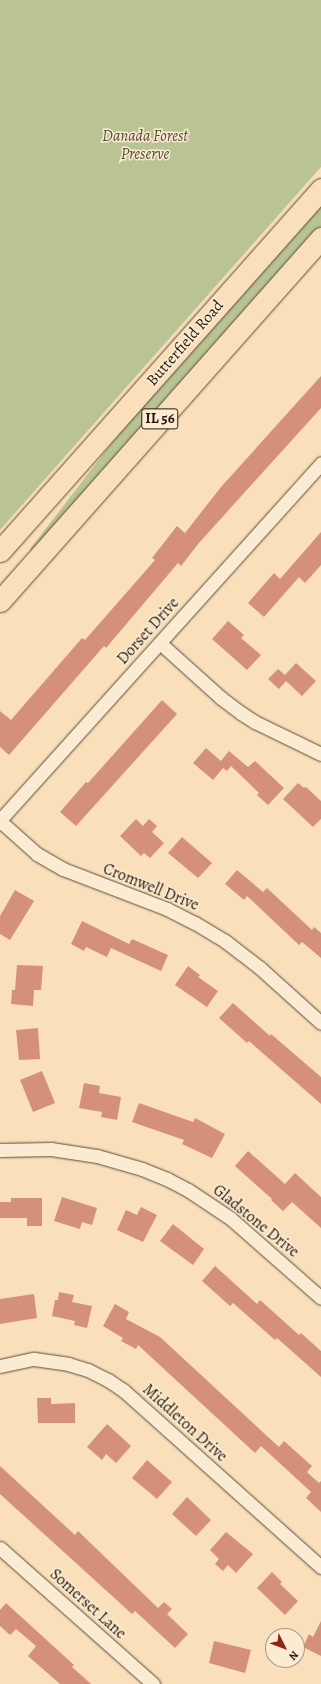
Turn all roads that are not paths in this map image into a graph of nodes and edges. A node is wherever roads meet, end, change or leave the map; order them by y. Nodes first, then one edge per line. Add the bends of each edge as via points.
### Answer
1 (321, 188) edge
2 (321, 238) edge
3 (321, 463) edge
4 (0, 551) edge
5 (0, 601) edge
6 (160, 643) junction
7 (321, 754) edge
8 (0, 821) edge
9 (321, 1023) edge
10 (0, 1150) edge
11 (321, 1298) edge
12 (0, 1366) edge
13 (0, 1548) edge
14 (321, 1568) edge
15 (152, 1684) edge

1 - 4 main road, Butterfield Road / IL 56
2 - 5 main road, Butterfield Road / IL 56
3 - 6 street, Dorset Drive
6 - 7 street via 241,713
6 - 8 street, Dorset Drive
8 - 9 street, Cromwell Drive via 38,854 63,869 168,909 195,922 260,968
10 - 11 street, Gladstone Drive via 51,1149 97,1156 167,1179 230,1218
12 - 14 street, Middleton Drive via 34,1359 68,1364 108,1380 123,1390
13 - 15 street, Somerset Lane

